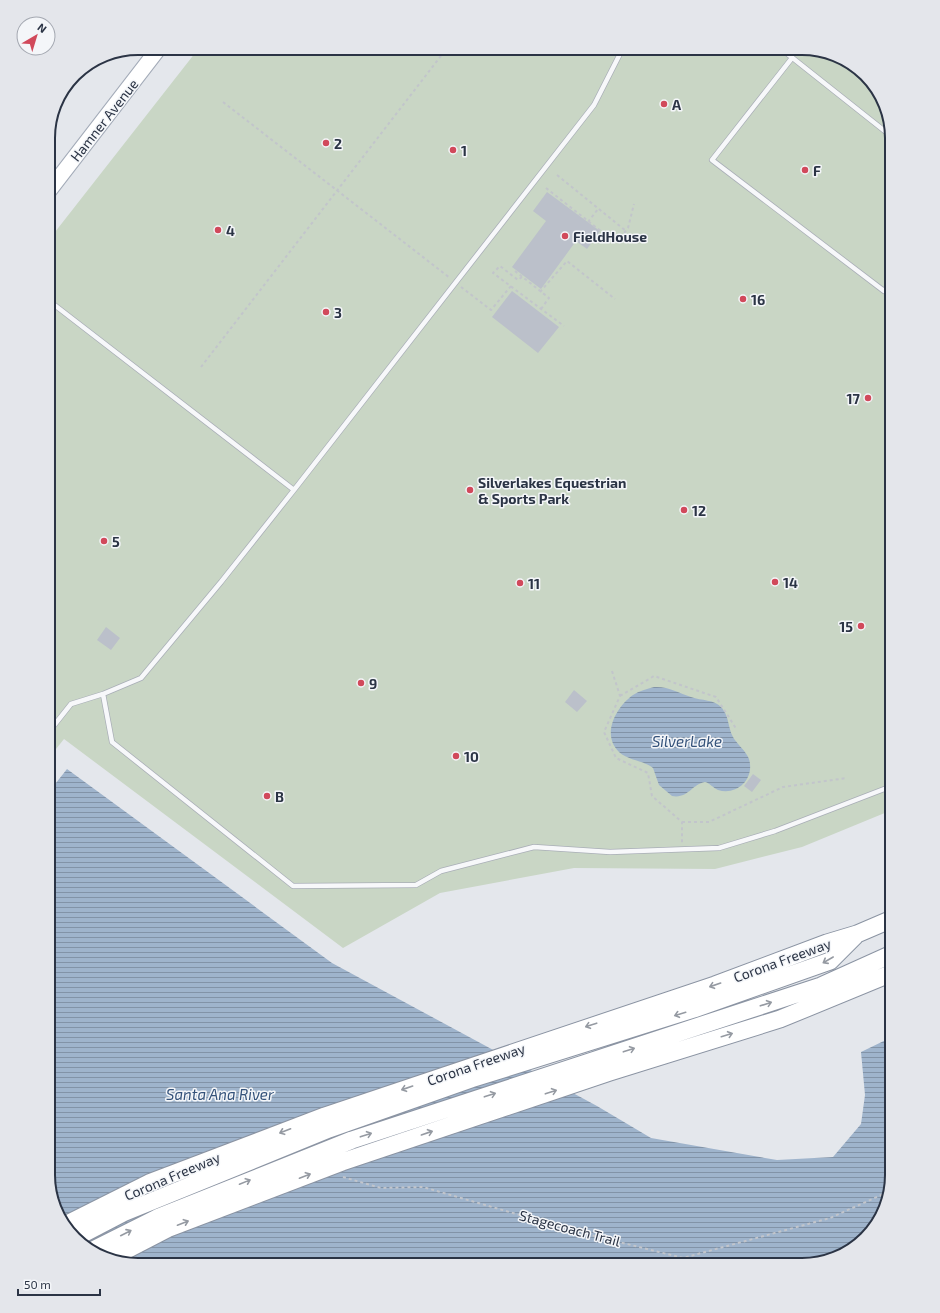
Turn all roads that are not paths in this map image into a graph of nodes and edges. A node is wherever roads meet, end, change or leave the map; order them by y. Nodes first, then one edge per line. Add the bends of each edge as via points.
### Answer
1 (154, 55) edge
2 (619, 55) edge
3 (788, 55) edge
4 (792, 58) junction
5 (884, 131) edge
6 (55, 183) edge
7 (885, 290) edge
8 (55, 305) edge
9 (294, 490) junction
10 (103, 694) junction
11 (55, 724) edge
12 (885, 789) edge
13 (885, 922) edge
14 (857, 934) junction
15 (885, 957) edge
16 (885, 976) edge
17 (70, 1223) edge
18 (81, 1235) edge
19 (98, 1247) edge
20 (117, 1255) edge

1 - 6 main road, Hamner Avenue
2 - 9 lane via 594,105
3 - 4 lane
4 - 5 lane
4 - 7 lane via 712,160
8 - 9 lane
9 - 10 lane via 222,582 141,678
10 - 11 lane via 71,704
10 - 12 lane via 112,742 293,886 416,886 441,872 534,847 610,852 719,848 775,832
13 - 14 highway, Corona Freeway
14 -> 17 highway, Corona Freeway via 826,943 715,985 325,1116 149,1183
14 -> 18 highway via 830,961 694,1009 471,1079 329,1129 123,1213
19 -> 15 highway via 157,1218 352,1140 821,986
20 -> 16 highway via 169,1228 342,1162 610,1072 780,1019

